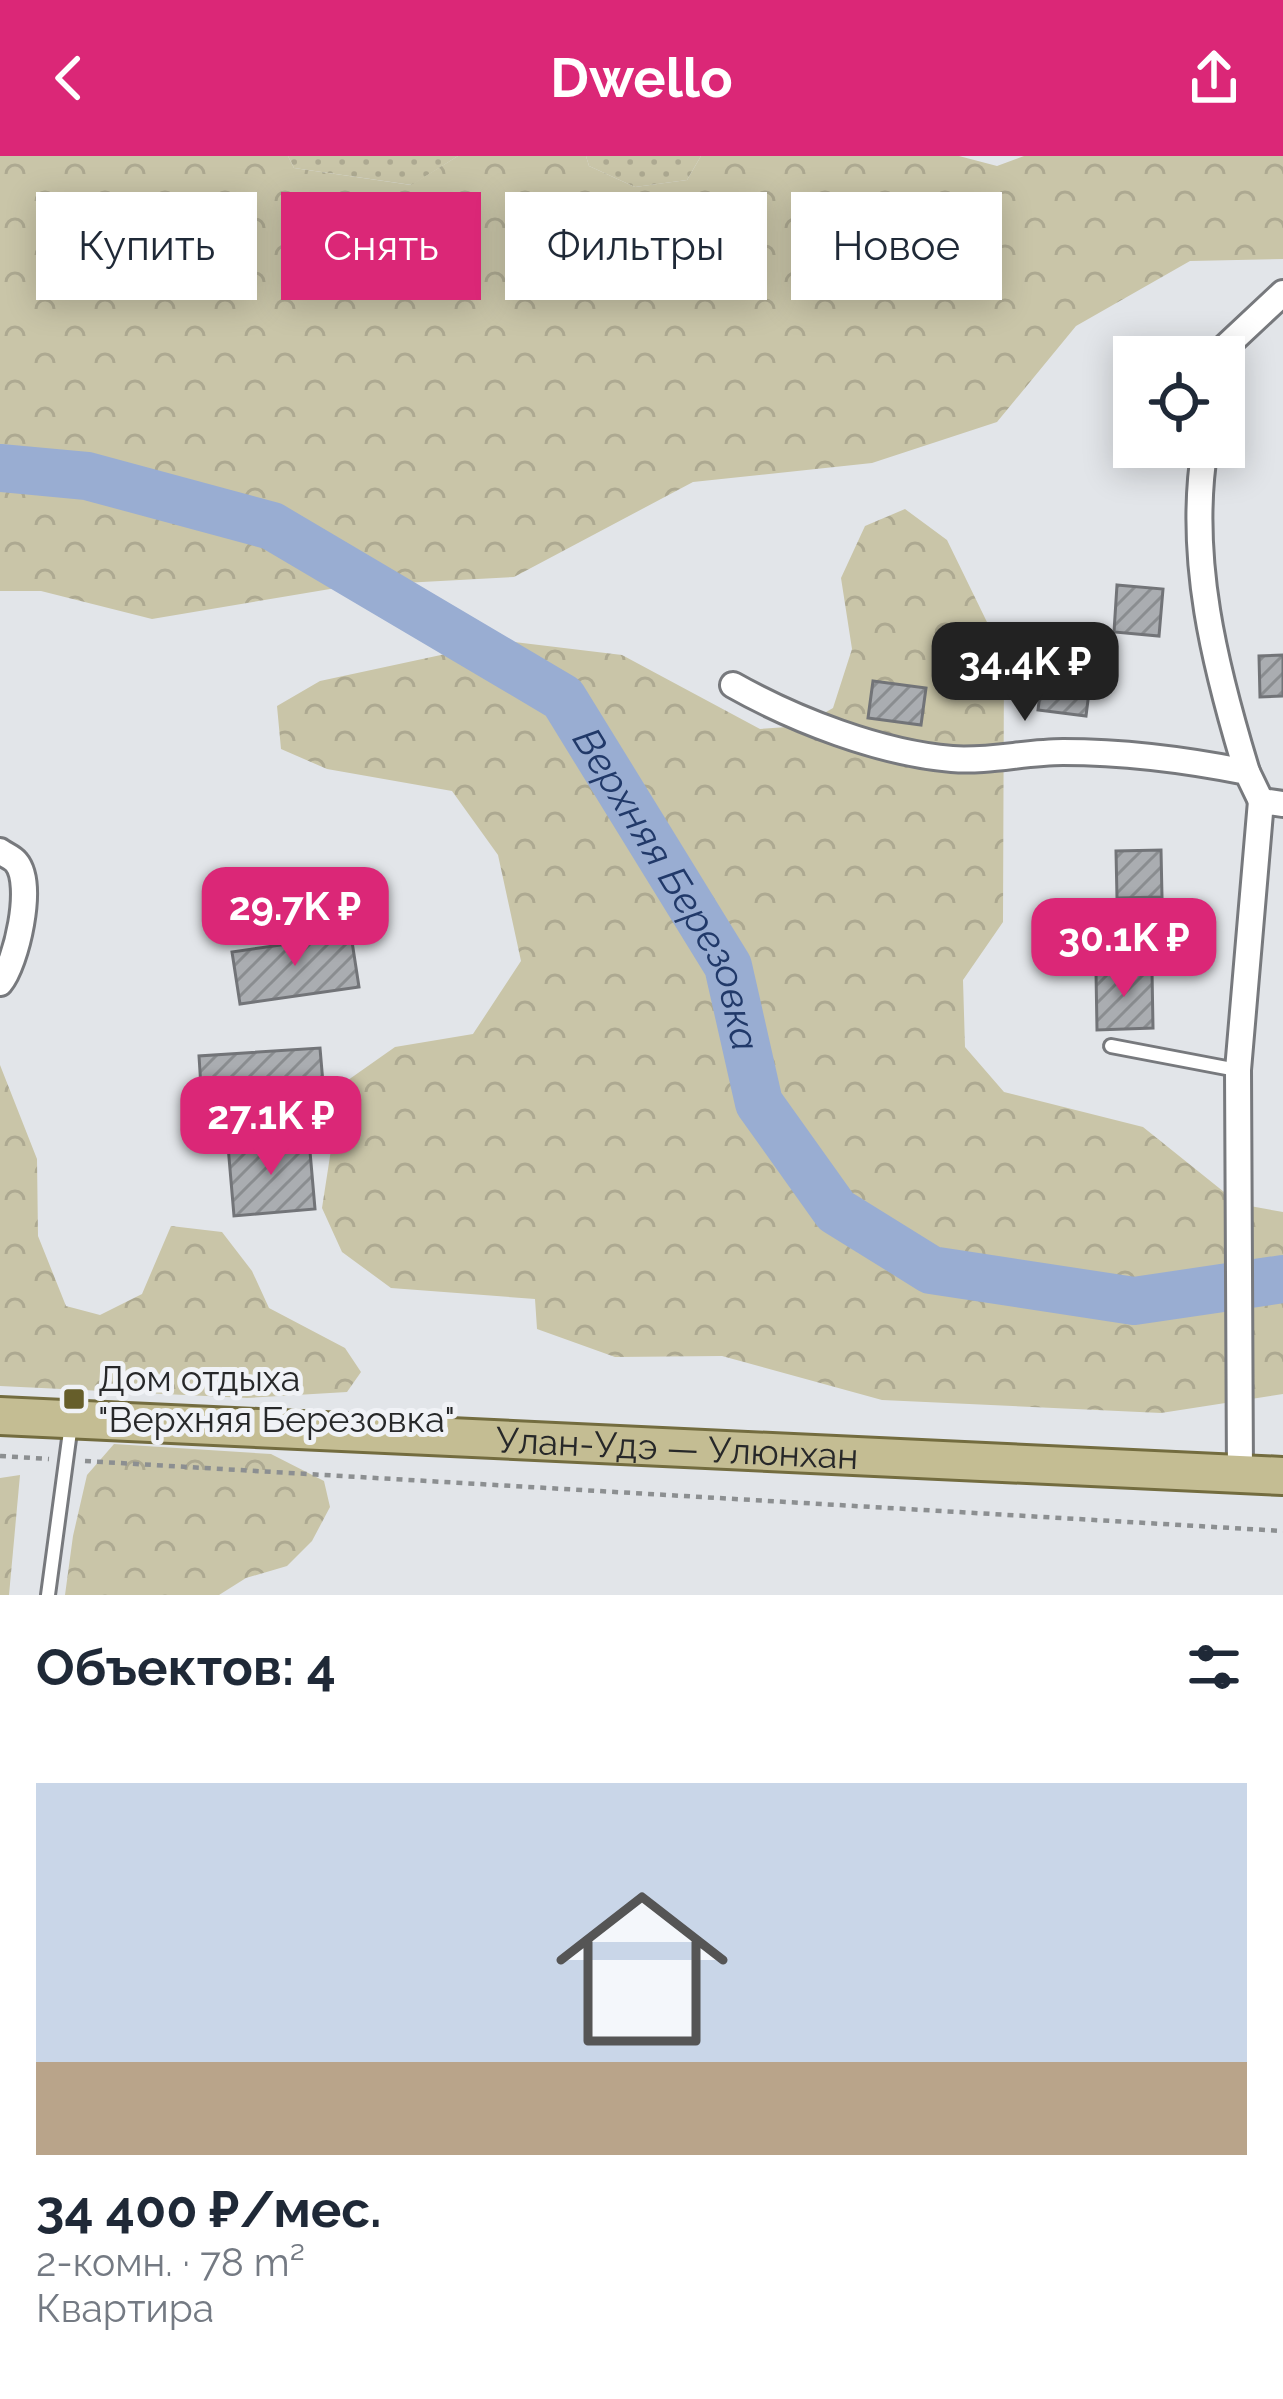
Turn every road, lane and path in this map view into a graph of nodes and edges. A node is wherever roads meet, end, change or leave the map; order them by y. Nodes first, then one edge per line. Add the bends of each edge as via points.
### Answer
1 (1283, 293) edge
2 (1237, 336) edge
3 (1202, 468) edge
4 (734, 685) dead end
5 (1247, 772) junction
6 (1272, 803) edge
7 (9, 857) edge
8 (0, 983) edge
9 (1111, 1046) dead end
10 (1238, 1070) junction
11 (0, 1416) edge
12 (71, 1419) junction
13 (0, 1456) edge
14 (66, 1460) junction
15 (1240, 1474) junction
16 (1283, 1476) edge
17 (1283, 1531) edge
18 (48, 1595) edge

1 - 2 street
3 - 5 street via 1200,560 1216,661
4 - 5 street via 779,711 909,752 954,759 1065,752
5 - 6 street
6 - 10 street
7 - 8 street via 24,884 22,918
9 - 10 lane
10 - 15 street
11 - 12 main road, Улан-Удэ — Улюнхан
12 - 14 lane
12 - 15 main road, Улан-Удэ — Улюнхан
13 - 14 path
14 - 17 path
14 - 18 lane
15 - 16 main road, Улан-Удэ — Улюнхан

